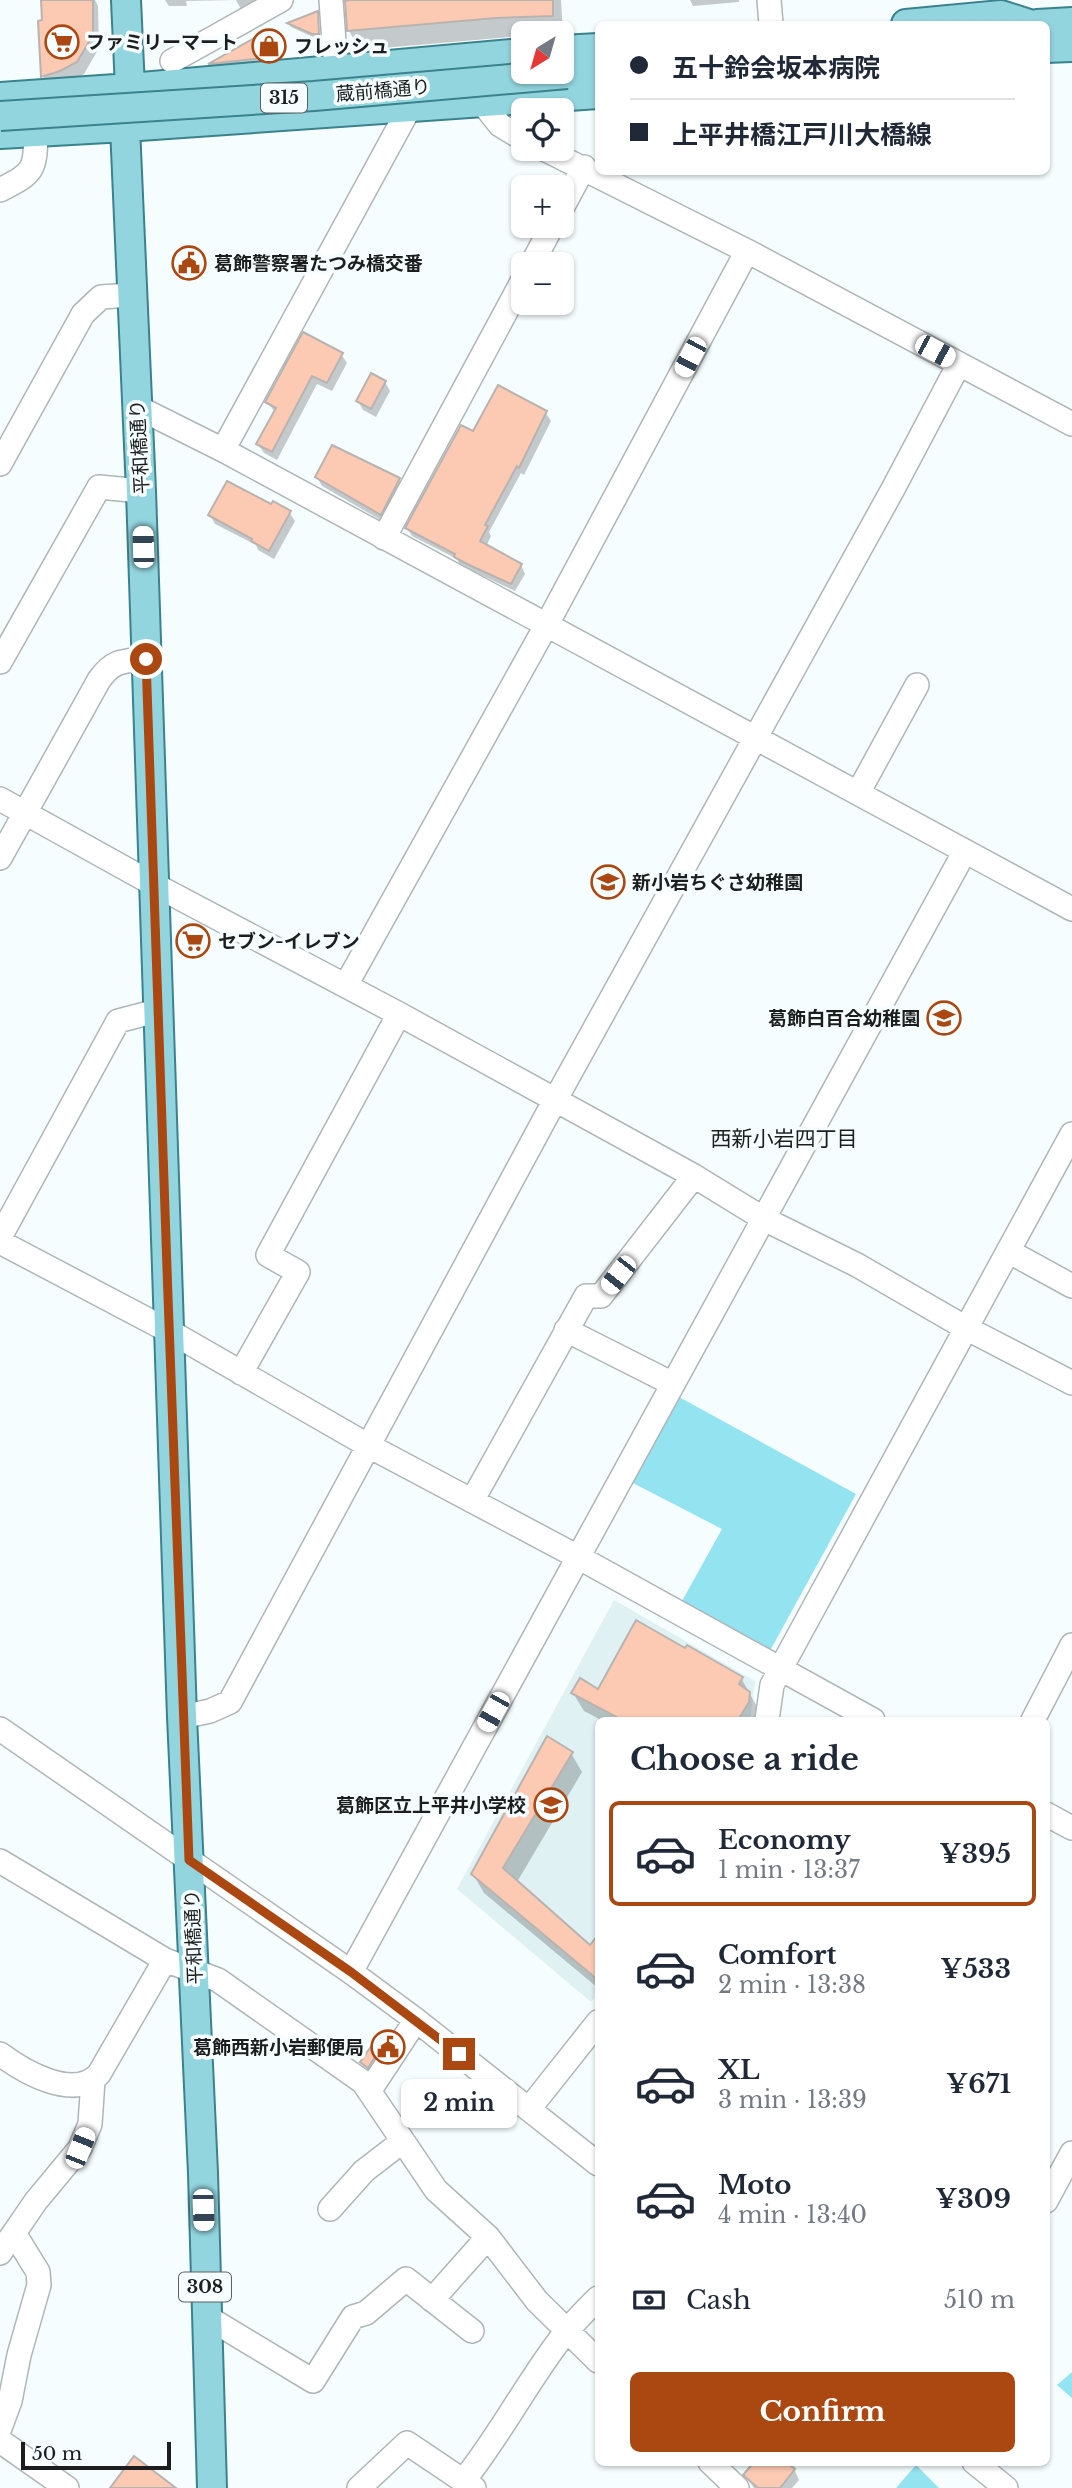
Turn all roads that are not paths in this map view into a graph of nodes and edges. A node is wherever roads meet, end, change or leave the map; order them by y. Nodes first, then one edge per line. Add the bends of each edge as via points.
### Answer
1 (126, 0) edge
2 (281, 0) edge
3 (331, 0) edge
4 (769, 0) edge
5 (771, 21) edge
6 (938, 21) edge
7 (1020, 21) edge
8 (1072, 22) edge
9 (1050, 23) edge
10 (1072, 47) edge
11 (1050, 48) edge
12 (595, 49) edge
13 (511, 54) edge
14 (574, 58) edge
15 (172, 61) dead end
16 (574, 65) edge
17 (511, 69) edge
18 (336, 71) junction
19 (595, 71) edge
20 (130, 88) junction
21 (595, 94) edge
22 (0, 97) edge
23 (481, 102) junction
24 (410, 107) junction
25 (0, 116) edge
26 (125, 127) junction
27 (36, 131) junction
28 (511, 132) edge
29 (0, 134) edge
30 (571, 161) edge
31 (584, 167) junction
32 (595, 173) edge
33 (600, 175) edge
34 (574, 186) edge
35 (0, 190) edge
36 (747, 251) junction
37 (131, 295) junction
38 (511, 302) edge
39 (959, 363) junction
40 (137, 407) junction
41 (1072, 424) edge
42 (223, 450) junction
43 (0, 464) edge
44 (141, 491) junction
45 (384, 538) junction
46 (546, 625) junction
47 (146, 659) junction
48 (0, 662) edge
49 (917, 685) dead end
50 (755, 737) junction
51 (858, 793) junction
52 (0, 799) edge
53 (26, 814) junction
54 (965, 851) junction
55 (0, 858) edge
56 (155, 885) junction
57 (1072, 909) edge
58 (345, 985) junction
59 (160, 1010) junction
60 (399, 1014) junction
61 (555, 1101) junction
62 (1072, 1134) edge
63 (694, 1176) junction
64 (764, 1219) junction
65 (0, 1239) edge
66 (1008, 1251) junction
67 (1072, 1286) edge
68 (967, 1328) junction
69 (566, 1330) junction
70 (169, 1331) junction
71 (241, 1373) junction
72 (671, 1383) junction
73 (1072, 1383) edge
74 (369, 1446) junction
75 (472, 1501) junction
76 (578, 1557) junction
77 (1072, 1645) edge
78 (780, 1668) junction
79 (183, 1717) junction
80 (767, 1717) edge
81 (868, 1717) edge
82 (1035, 1717) edge
83 (0, 1729) edge
84 (1050, 1816) edge
85 (1072, 1828) edge
86 (189, 1860) junction
87 (0, 1861) edge
88 (164, 1959) junction
89 (195, 1970) junction
90 (351, 1972) junction
91 (416, 2020) junction
92 (595, 2026) edge
93 (0, 2054) edge
94 (93, 2080) junction
95 (370, 2090) junction
96 (528, 2109) junction
97 (403, 2141) junction
98 (1072, 2153) edge
99 (595, 2162) edge
100 (1050, 2194) edge
101 (330, 2209) dead end
102 (14, 2233) junction
103 (488, 2237) junction
104 (0, 2252) edge
105 (432, 2300) junction
106 (595, 2301) edge
107 (206, 2317) junction
108 (472, 2331) dead end
109 (566, 2331) junction
110 (595, 2358) edge
111 (0, 2428) edge
112 (0, 2441) edge
113 (714, 2466) edge
114 (979, 2466) edge
115 (469, 2484) edge
116 (67, 2488) edge
117 (212, 2488) edge
118 (359, 2488) edge
119 (737, 2488) edge
120 (1006, 2488) edge

1 - 20 main road, 308
2 - 15 street
3 - 18 street
4 - 5 street
6 - 7 main road via 1002,15
8 - 9 main road
10 - 11 main road
12 - 14 main road, 315
13 - 18 main road, 315
16 - 19 main road, 蔵前橋通り / 315
17 - 25 main road, 蔵前橋通り / 315, bridge via 314,96
18 - 20 main road, 315
20 - 22 main road
20 - 26 main road, 308
21 - 23 main road, 315
23 - 24 main road, 315
23 - 28 street
24 - 26 main road, 315
24 - 42 street
26 - 27 main road
26 - 37 main road, 平和橋通り / 308
27 - 29 main road
27 - 35 street via 32,167 26,176
30 - 31 street
31 - 32 street
31 - 34 street
33 - 36 street
36 - 39 street
36 - 46 street
37 - 40 main road, 平和橋通り / 308
37 - 43 street via 101,297 83,314
38 - 45 street
39 - 41 street
39 - 50 street
40 - 42 street
40 - 44 main road, 平和橋通り / 308
42 - 45 street
44 - 47 main road, 平和橋通り / 308
44 - 48 street via 99,486
45 - 46 street
46 - 50 street
46 - 58 street
47 - 53 street via 109,666
47 - 56 main road, 平和橋通り / 308
49 - 51 street
50 - 51 street
50 - 61 street
51 - 54 street
52 - 53 street
53 - 55 street
53 - 56 street
54 - 57 street
54 - 64 street
56 - 58 street
56 - 59 main road, 平和橋通り / 308
58 - 60 street
59 - 65 street via 118,1021
59 - 70 main road, 平和橋通り / 308
60 - 61 street
60 - 71 street via 268,1255 298,1272
61 - 63 street
61 - 74 street
62 - 66 street
63 - 64 street
63 - 69 street via 601,1296 586,1296
64 - 68 street via 858,1265
64 - 72 street
65 - 70 street
66 - 67 street
66 - 68 street
68 - 73 street
68 - 78 street
69 - 72 street
69 - 75 street
70 - 71 street
70 - 79 main road, 平和橋通り / 308
71 - 74 street
72 - 76 street
74 - 75 street
74 - 79 street via 230,1703
75 - 76 street
76 - 78 street
76 - 90 street
77 - 82 street
78 - 80 street via 772,1685
78 - 81 street
79 - 86 main road, 平和橋通り / 308
83 - 86 street
84 - 85 street
86 - 89 main road, 平和橋通り / 308
86 - 90 street
87 - 88 street
88 - 89 street
88 - 94 street
89 - 95 street via 218,1980
89 - 107 main road, 平和橋通り / 308
90 - 91 street
91 - 95 street
91 - 96 street
92 - 96 street
93 - 94 street via 49,2081 85,2085
94 - 102 street via 90,2124 80,2148
95 - 97 street
96 - 99 street
97 - 101 street via 365,2171
97 - 103 street via 436,2190
98 - 100 street
102 - 104 street
102 - 111 street via 38,2272 39,2285
103 - 105 street
103 - 109 street
105 - 107 street via 406,2279 366,2313 353,2317 313,2381
105 - 108 street
106 - 109 street
107 - 117 main road, 平和橋通り / 308
109 - 110 street
109 - 115 street
112 - 116 street
113 - 119 street
114 - 120 street
115 - 118 street via 407,2444

